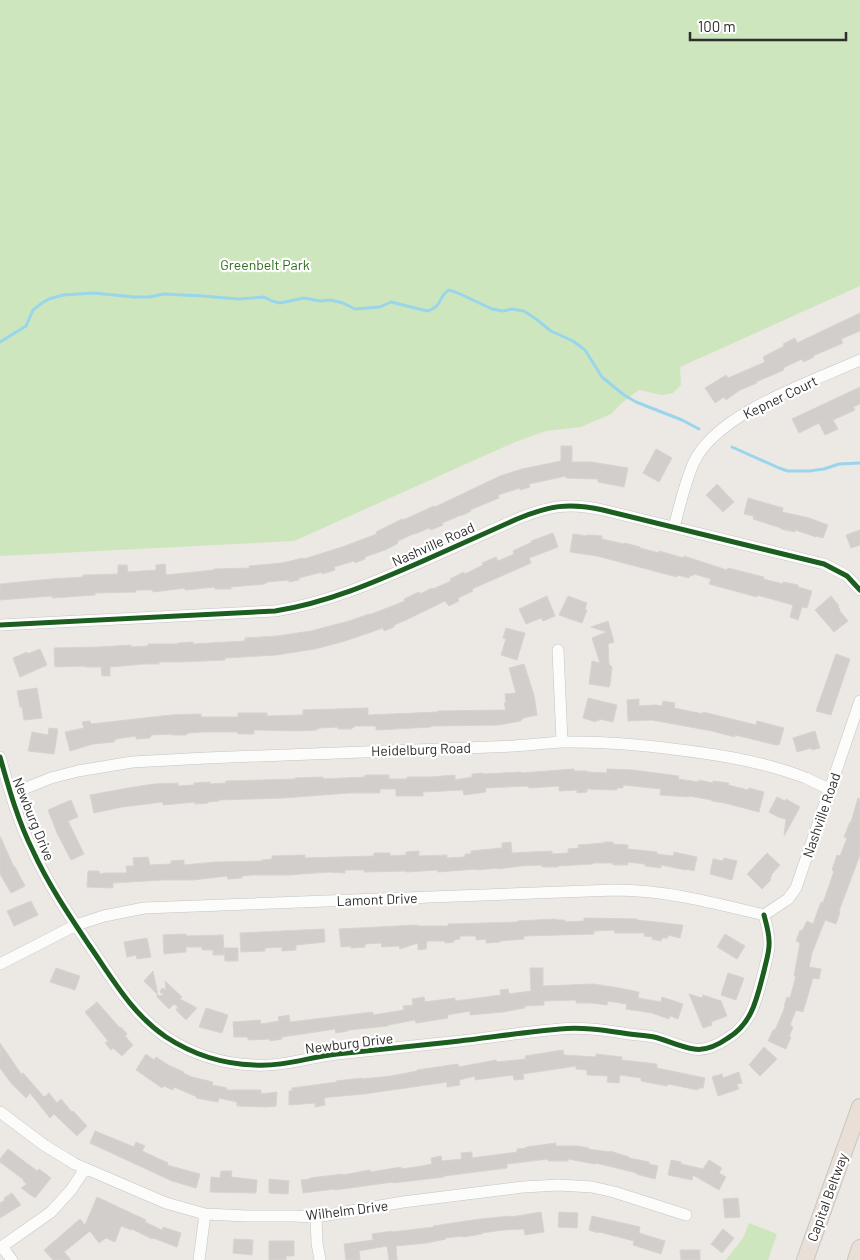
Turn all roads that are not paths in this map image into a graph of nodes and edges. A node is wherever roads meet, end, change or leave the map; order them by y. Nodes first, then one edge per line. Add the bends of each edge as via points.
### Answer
1 (860, 360) edge
2 (674, 527) junction
3 (858, 585) edge
4 (0, 625) edge
5 (558, 650) dead end
6 (860, 700) edge
7 (562, 742) junction
8 (0, 757) edge
9 (830, 789) junction
10 (11, 794) junction
11 (764, 915) junction
12 (76, 924) junction
13 (0, 964) edge
14 (860, 1106) edge
15 (0, 1112) edge
16 (85, 1168) junction
17 (205, 1214) junction
18 (686, 1215) dead end
19 (316, 1217) junction
20 (1, 1248) edge
21 (860, 1248) edge
22 (12, 1260) edge
23 (199, 1260) edge
24 (320, 1260) edge
25 (805, 1260) edge
26 (856, 1260) edge

1 - 2 street, Kepner Court via 760,405 722,429 694,461
2 - 3 street, Nashville Road via 824,564
2 - 4 street, Nashville Road via 588,506 549,507 366,586 290,608
5 - 7 street
6 - 9 street, Nashville Road
7 - 9 street, Heidelburg Road via 631,744 712,754 774,768
7 - 10 street, Heidelburg Road via 132,762 51,778
8 - 10 street, Newburg Drive
9 - 11 street, Nashville Road via 796,888 788,899
10 - 12 street, Newburg Drive via 23,830 43,872
11 - 12 street, Lamont Drive via 687,898 615,890 144,908
11 - 12 street, Newburg Drive via 768,953 756,1003 740,1030 705,1049 694,1049 656,1037 591,1028 563,1028 255,1065 199,1055 153,1027 126,998
12 - 13 street, Lamont Drive
14 - 25 highway, Capital Beltway
15 - 16 street, Wilhelm Drive via 44,1145
16 - 17 street, Wilhelm Drive via 166,1203
16 - 20 street via 51,1212
17 - 19 street, Wilhelm Drive
17 - 23 street
18 - 19 street, Wilhelm Drive via 614,1192 559,1185 403,1202
19 - 24 street
20 - 22 street
21 - 26 highway

